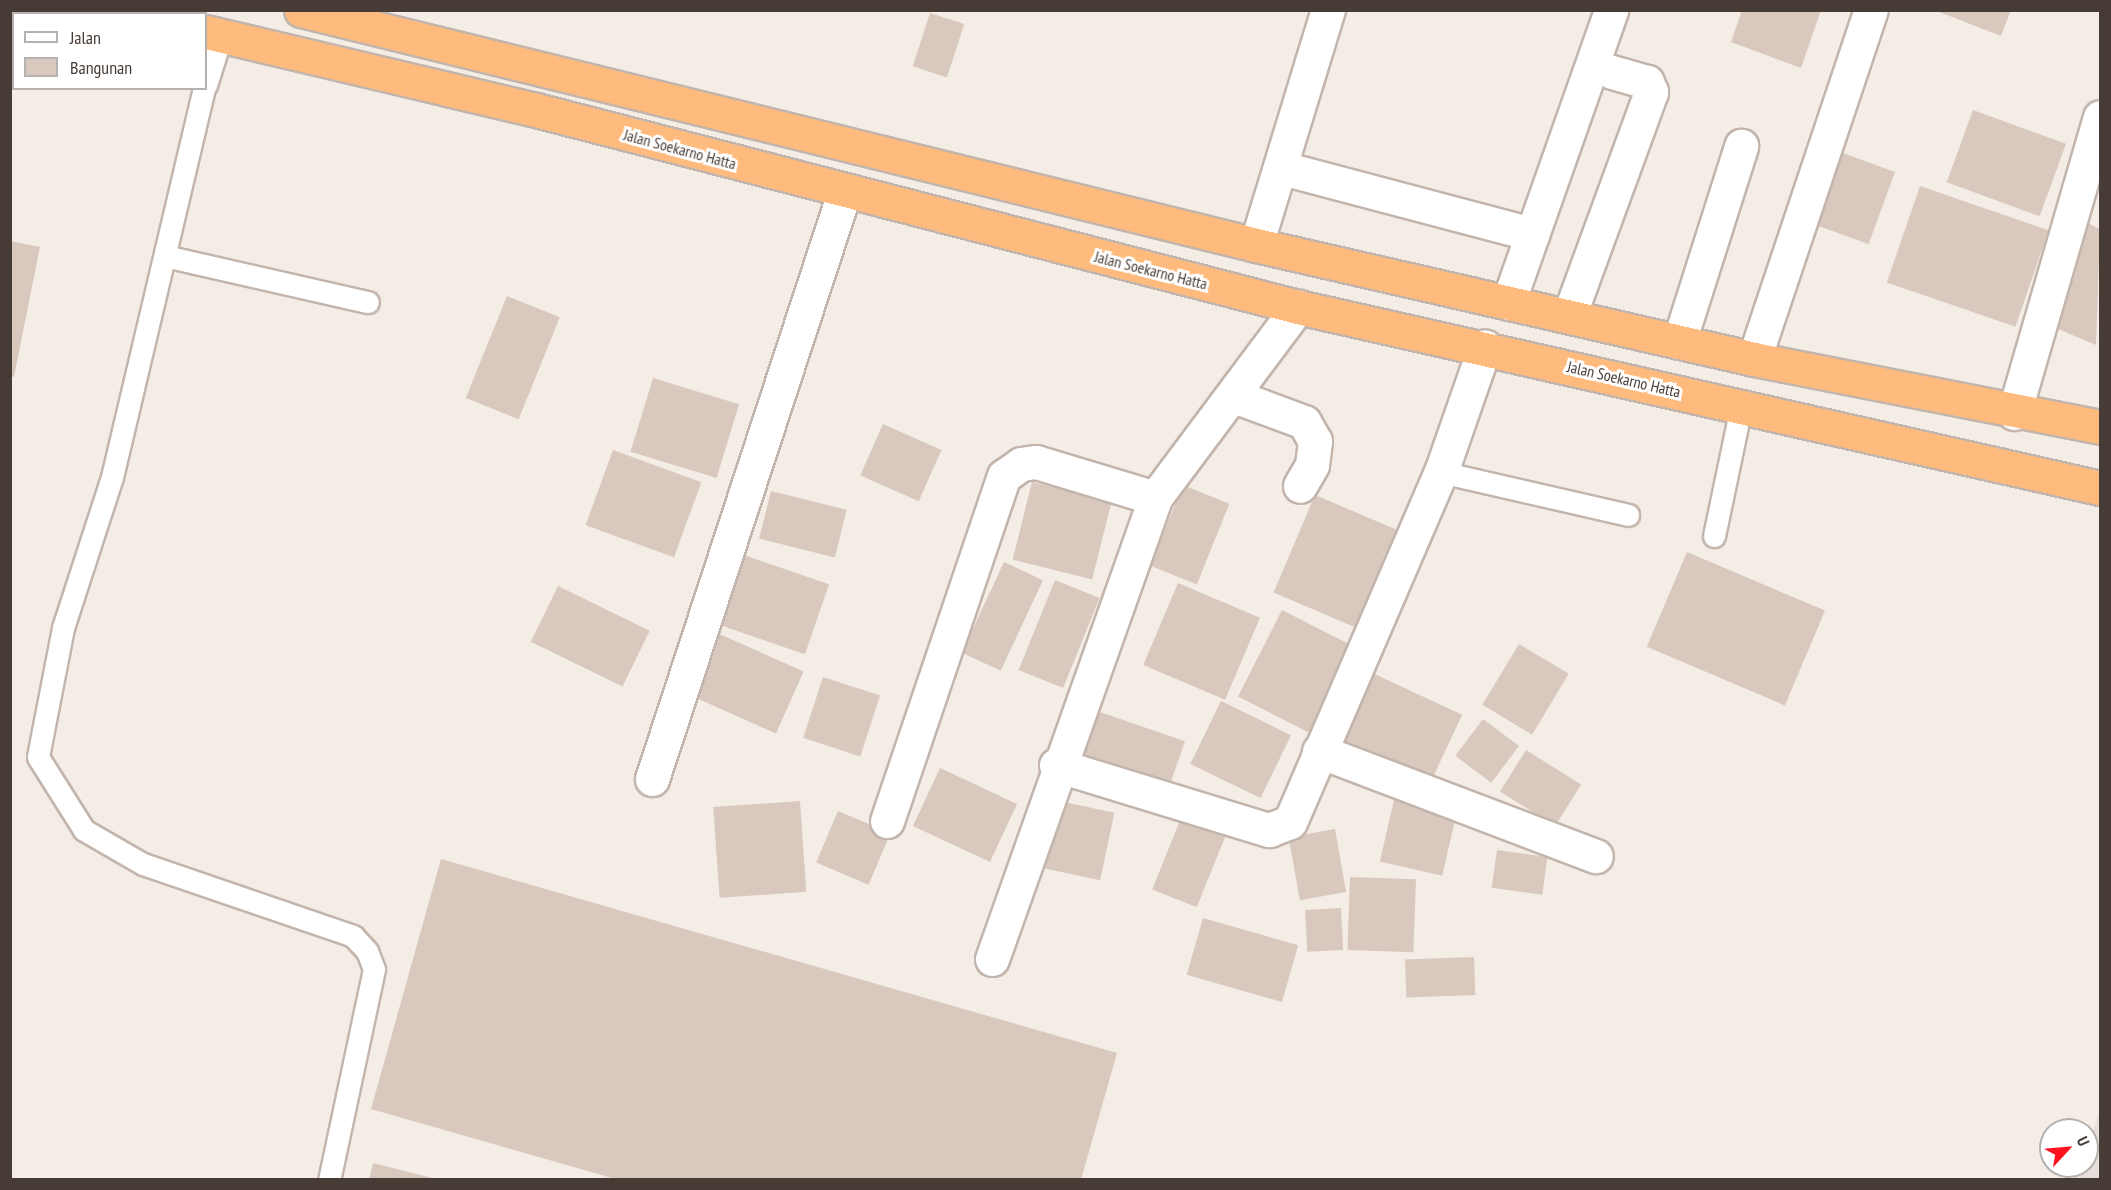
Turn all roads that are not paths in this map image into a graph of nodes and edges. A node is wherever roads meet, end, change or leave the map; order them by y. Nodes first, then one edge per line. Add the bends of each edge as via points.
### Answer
1 (1328, 10) edge
2 (1611, 10) edge
3 (1871, 10) edge
4 (305, 11) edge
5 (213, 35) edge
6 (1611, 72) dead end
7 (207, 74) edge
8 (204, 90) edge
9 (2100, 117) edge
10 (1741, 146) dead end
11 (1282, 168) junction
12 (844, 193) junction
13 (1532, 234) junction
14 (1256, 245) junction
15 (165, 256) junction
16 (368, 302) dead end
17 (1508, 303) junction
18 (1298, 307) junction
19 (1569, 316) junction
20 (1679, 342) junction
21 (1485, 346) junction
22 (1754, 359) junction
23 (1234, 396) junction
24 (1741, 407) junction
25 (2014, 413) junction
26 (2100, 427) edge
27 (1441, 472) junction
28 (1300, 486) dead end
29 (2100, 488) edge
30 (1155, 498) junction
31 (1628, 515) dead end
32 (1714, 536) dead end
33 (1319, 751) junction
34 (1056, 765) junction
35 (652, 779) dead end
36 (887, 821) dead end
37 (1596, 856) dead end
38 (992, 959) dead end
39 (329, 1179) edge

1 - 11 street
2 - 13 street
3 - 22 street
4 - 14 highway
5 - 7 lane
5 - 12 highway, Jalan Soekarno Hatta via 536,110
6 - 19 street via 1647,82 1651,92
8 - 15 lane
9 - 25 street
10 - 20 street
11 - 13 street
11 - 14 street
12 - 18 highway, Jalan Soekarno Hatta
12 - 35 street
13 - 17 street
14 - 17 highway
15 - 16 lane
15 - 39 lane via 112,477 63,628 38,757 84,830 143,864 353,936 367,951 374,969
17 - 19 highway
18 - 21 highway, Jalan Soekarno Hatta
18 - 23 street
19 - 20 highway
20 - 22 highway
21 - 24 highway, Jalan Soekarno Hatta
21 - 27 street
22 - 25 highway
23 - 28 street via 1304,422 1315,441 1312,465
23 - 30 street
24 - 29 highway, Jalan Soekarno Hatta
24 - 32 lane
25 - 26 highway
27 - 31 lane
27 - 33 street
30 - 34 street
30 - 36 street via 1036,462 1021,464 1004,476
33 - 34 street via 1290,822 1269,830
33 - 37 street
34 - 38 street

